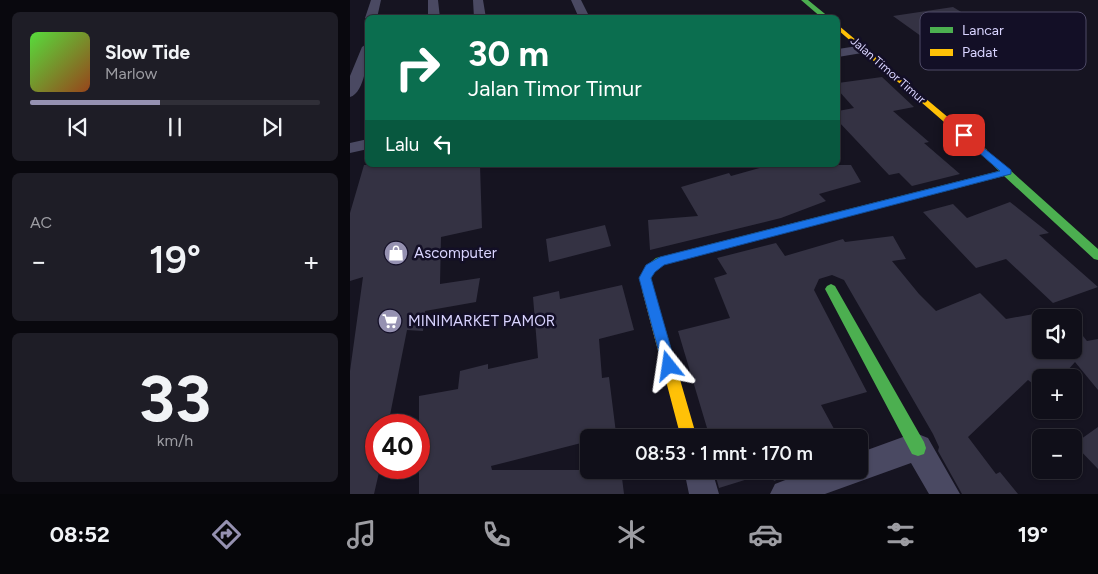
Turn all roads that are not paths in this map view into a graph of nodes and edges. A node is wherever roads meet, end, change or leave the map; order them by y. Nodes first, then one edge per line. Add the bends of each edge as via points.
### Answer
1 (376, 0) edge
2 (433, 0) edge
3 (478, 0) edge
4 (576, 0) edge
5 (804, 0) edge
6 (372, 15) edge
7 (434, 15) edge
8 (480, 15) edge
9 (584, 15) edge
10 (823, 15) edge
11 (840, 29) edge
12 (864, 49) junction
13 (840, 53) edge
14 (365, 55) edge
15 (350, 93) edge
16 (365, 145) edge
17 (350, 148) edge
18 (1007, 172) junction
19 (1098, 256) edge
20 (831, 289) dead end
21 (687, 429) edge
22 (918, 448) junction
23 (868, 464) edge
24 (700, 479) edge
25 (826, 479) edge
26 (704, 494) edge
27 (785, 494) edge
28 (945, 494) edge

1 - 6 street
2 - 7 street
3 - 8 street
4 - 9 street
5 - 10 street
11 - 12 street, Jalan Timor Timur
12 - 13 street
12 - 18 street, Jalan Timor Timur
14 - 15 street
16 - 17 street
18 - 19 street, Jalan Timor Timur
18 - 21 street via 660,262 650,268 645,278
20 - 22 street
22 - 23 street
22 - 28 street
24 - 26 street
25 - 27 street

